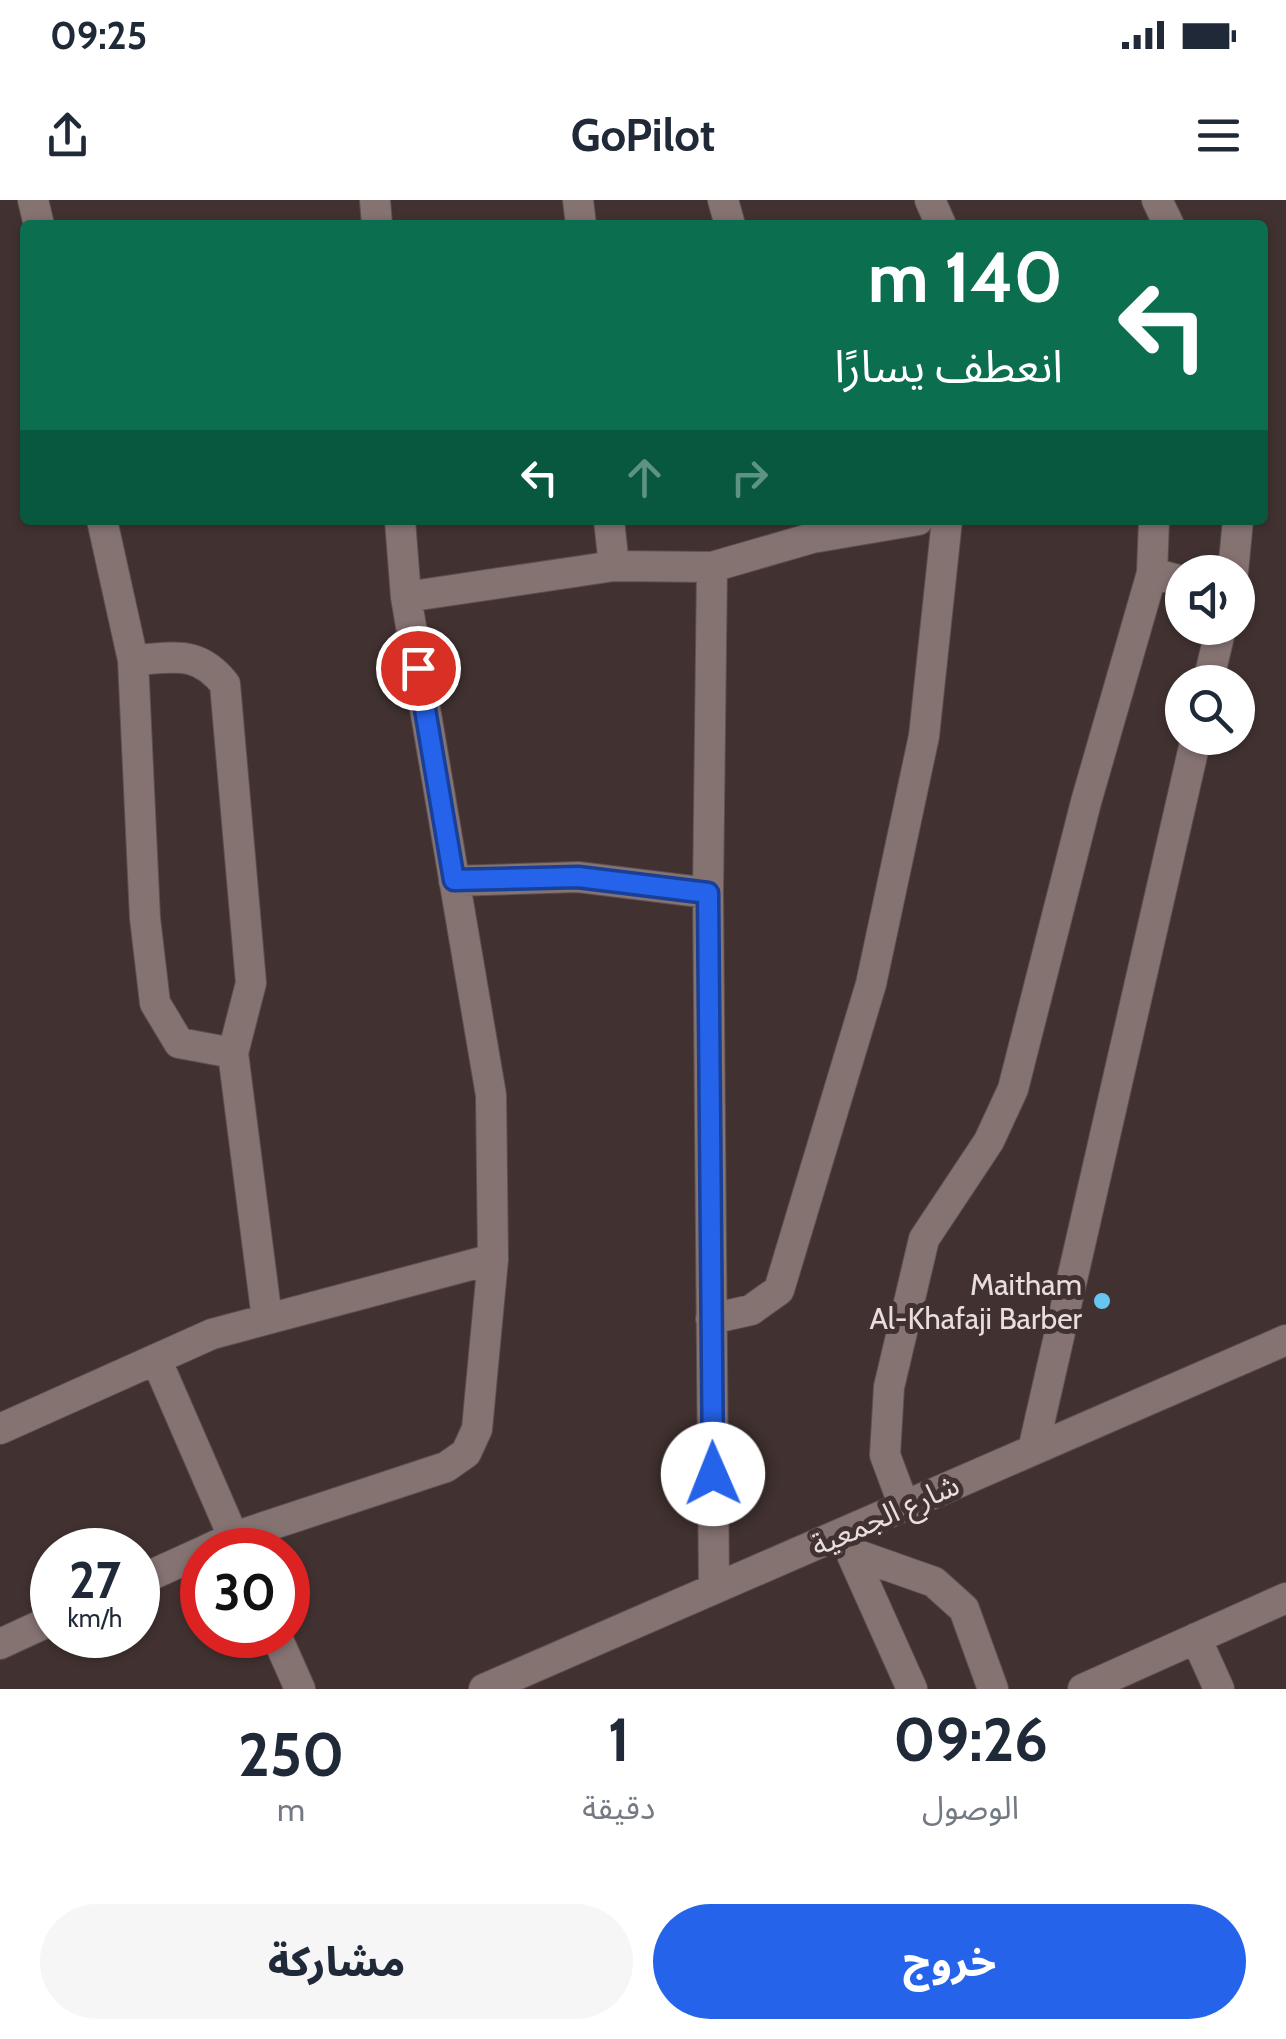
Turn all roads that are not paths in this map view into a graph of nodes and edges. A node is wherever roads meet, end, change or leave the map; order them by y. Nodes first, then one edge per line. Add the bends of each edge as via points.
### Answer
1 (103, 525) edge
2 (400, 525) edge
3 (610, 525) edge
4 (858, 525) edge
5 (946, 525) edge
6 (1154, 525) edge
7 (1238, 525) edge
8 (810, 529) edge
9 (1235, 555) edge
10 (614, 566) junction
11 (712, 568) junction
12 (1152, 573) junction
13 (1165, 576) edge
14 (406, 596) junction
15 (133, 660) junction
16 (1192, 755) edge
17 (454, 880) junction
18 (708, 893) junction
19 (232, 1053) junction
20 (493, 1259) junction
21 (712, 1319) junction
22 (267, 1320) junction
23 (1286, 1340) edge
24 (156, 1359) junction
25 (0, 1429) edge
26 (1033, 1450) junction
27 (904, 1506) junction
28 (214, 1528) edge
29 (274, 1528) edge
30 (847, 1543) junction
31 (714, 1589) junction
32 (1286, 1598) edge
33 (30, 1630) edge
34 (1196, 1638) junction
35 (0, 1644) edge
36 (286, 1658) edge
37 (300, 1689) edge
38 (484, 1689) edge
39 (912, 1689) edge
40 (993, 1689) edge
41 (1083, 1689) edge
42 (1219, 1689) edge

1 - 15 street
2 - 14 street
3 - 10 street
4 - 8 street
5 - 21 street via 924,736 871,984 779,1290 750,1310
6 - 12 street
7 - 9 street
8 - 11 street
10 - 11 street
10 - 14 street
11 - 18 street
12 - 13 street
12 - 27 street via 1014,1089 924,1239 889,1387 885,1455
14 - 17 street
15 - 19 street via 145,918 156,1004 179,1043
15 - 19 street via 193,658 225,684 251,983
16 - 26 street
17 - 18 street via 578,877
17 - 20 street via 491,1095
18 - 21 street
19 - 22 street
20 - 22 street
20 - 29 street via 476,1429 466,1453 446,1467
21 - 31 street
22 - 24 street via 212,1334
23 - 26 street, شارع الجمعية
24 - 25 street
24 - 28 street
26 - 27 street, شارع الجمعية
27 - 30 street, شارع الجمعية
30 - 31 street, شارع الجمعية
30 - 39 street
30 - 40 street via 934,1582 964,1608
31 - 38 street, شارع الجمعية
32 - 34 street
33 - 35 street
34 - 41 street
34 - 42 street
36 - 37 street

